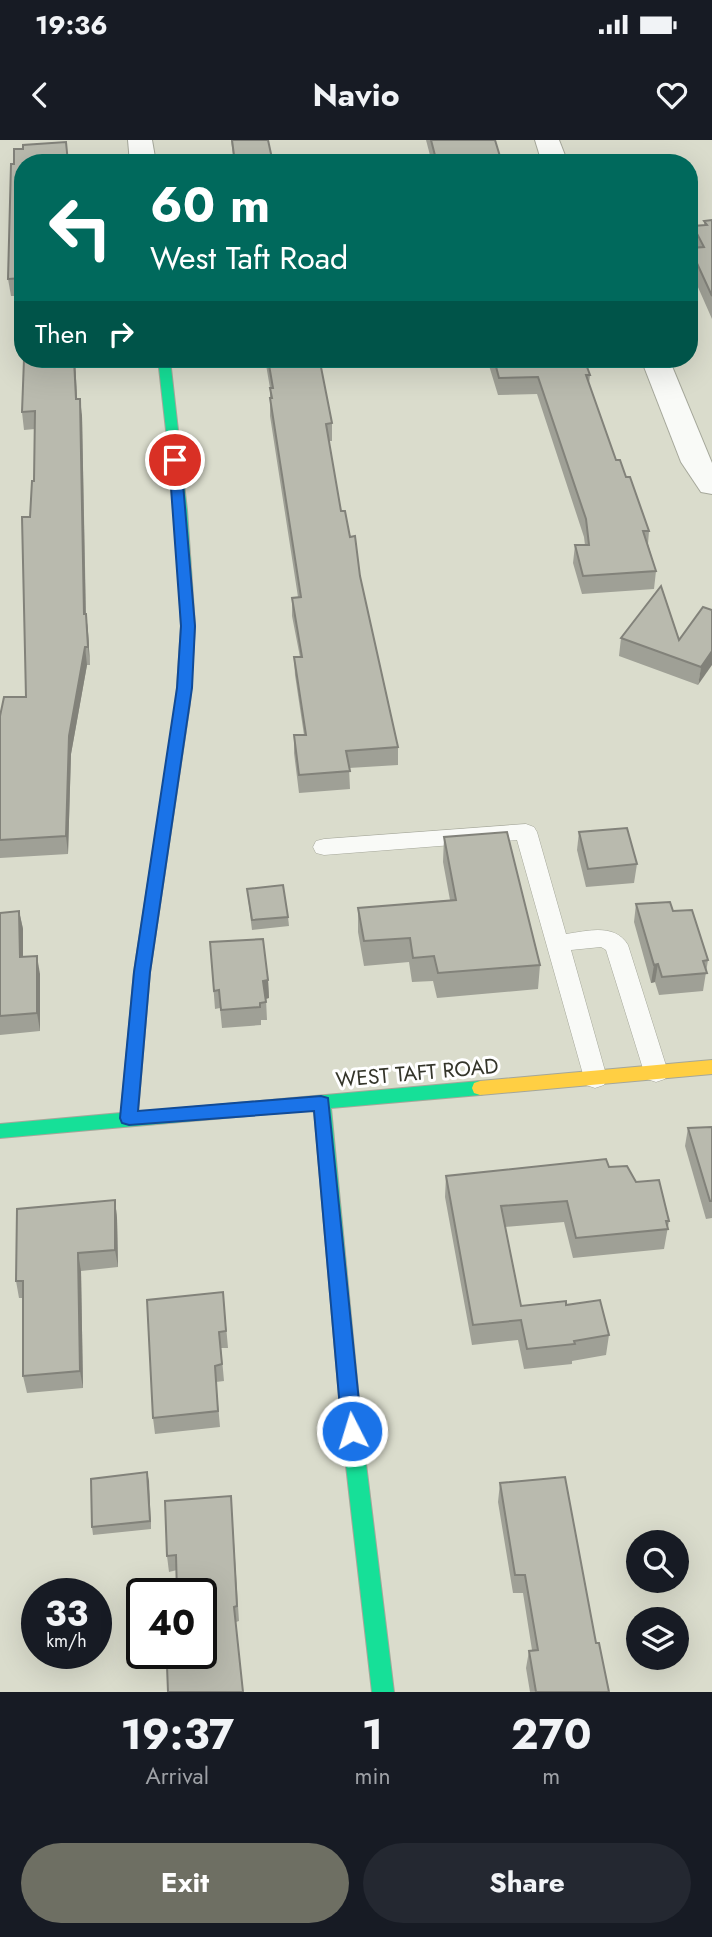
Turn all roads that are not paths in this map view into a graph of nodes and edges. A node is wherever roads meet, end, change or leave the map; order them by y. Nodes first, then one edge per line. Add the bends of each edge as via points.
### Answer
1 (165, 368) edge
2 (659, 368) edge
3 (712, 485) edge
4 (324, 846) dead end
5 (558, 943) junction
6 (712, 1067) edge
7 (656, 1072) junction
8 (595, 1078) junction
9 (321, 1103) junction
10 (129, 1118) junction
11 (0, 1131) edge
12 (383, 1692) edge

1 - 10 street via 188,626 183,703 142,972
2 - 3 street via 696,461
4 - 5 lane via 526,832
5 - 7 lane via 604,938 616,945
5 - 8 lane
6 - 7 street, WEST TAFT ROAD
7 - 8 street, WEST TAFT ROAD
8 - 9 street, WEST TAFT ROAD
9 - 10 street, WEST TAFT ROAD
9 - 12 street via 352,1431
10 - 11 street, WEST TAFT ROAD

